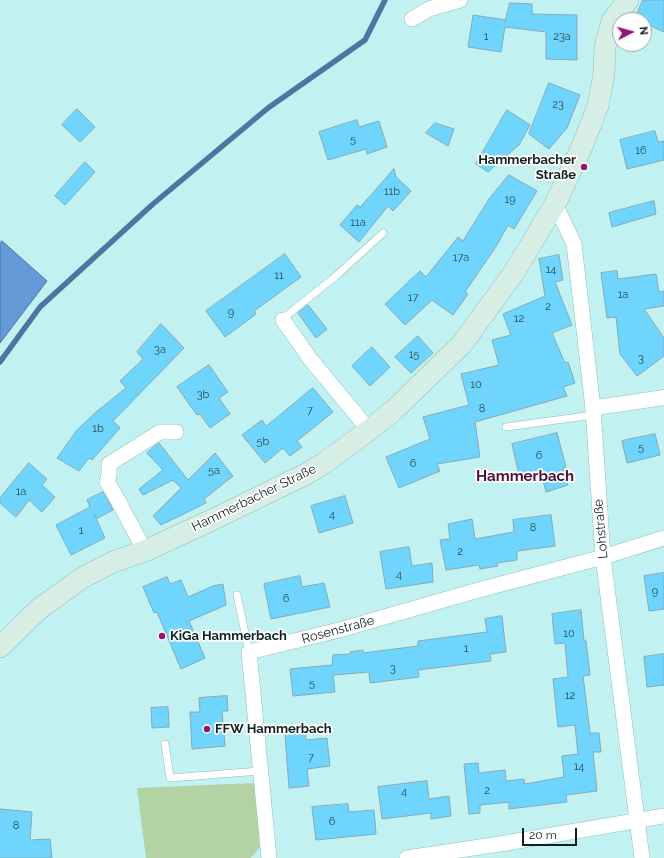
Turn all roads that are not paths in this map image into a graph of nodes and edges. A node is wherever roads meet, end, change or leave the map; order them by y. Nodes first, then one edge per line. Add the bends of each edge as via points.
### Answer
1 (460, 0) edge
2 (623, 2) edge
3 (412, 19) dead end
4 (555, 204) junction
5 (383, 233) dead end
6 (282, 320) joint
7 (664, 397) edge
8 (593, 412) junction
9 (506, 427) dead end
10 (369, 430) junction
11 (176, 432) dead end
12 (664, 538) edge
13 (144, 551) junction
14 (603, 557) junction
15 (237, 595) dead end
16 (0, 647) edge
17 (249, 652) junction
18 (165, 744) dead end
19 (260, 771) junction
20 (664, 816) edge
21 (638, 820) junction
22 (269, 858) edge
23 (407, 858) edge
24 (642, 858) edge

1 - 3 street via 429,8
2 - 4 main road, Hammerbacher Straße via 612,21 598,106
4 - 8 street, Lohstraße via 574,244
4 - 10 main road, Hammerbacher Straße via 515,271 462,344 394,410
5 - 6 lane
6 - 10 street via 311,360
7 - 8 street
8 - 9 lane
8 - 14 street, Lohstraße
10 - 13 main road, Hammerbacher Straße via 306,474
11 - 13 street via 160,432 109,464 107,482
12 - 14 street, Rosenstraße
13 - 16 main road, Hammerbacher Straße via 113,562 82,578 39,609
14 - 17 street, Rosenstraße via 315,637
14 - 21 street, Lohstraße
15 - 17 lane
17 - 19 street
18 - 19 lane via 170,778
19 - 22 street
20 - 21 street
21 - 23 street
21 - 24 street, Lohstraße

